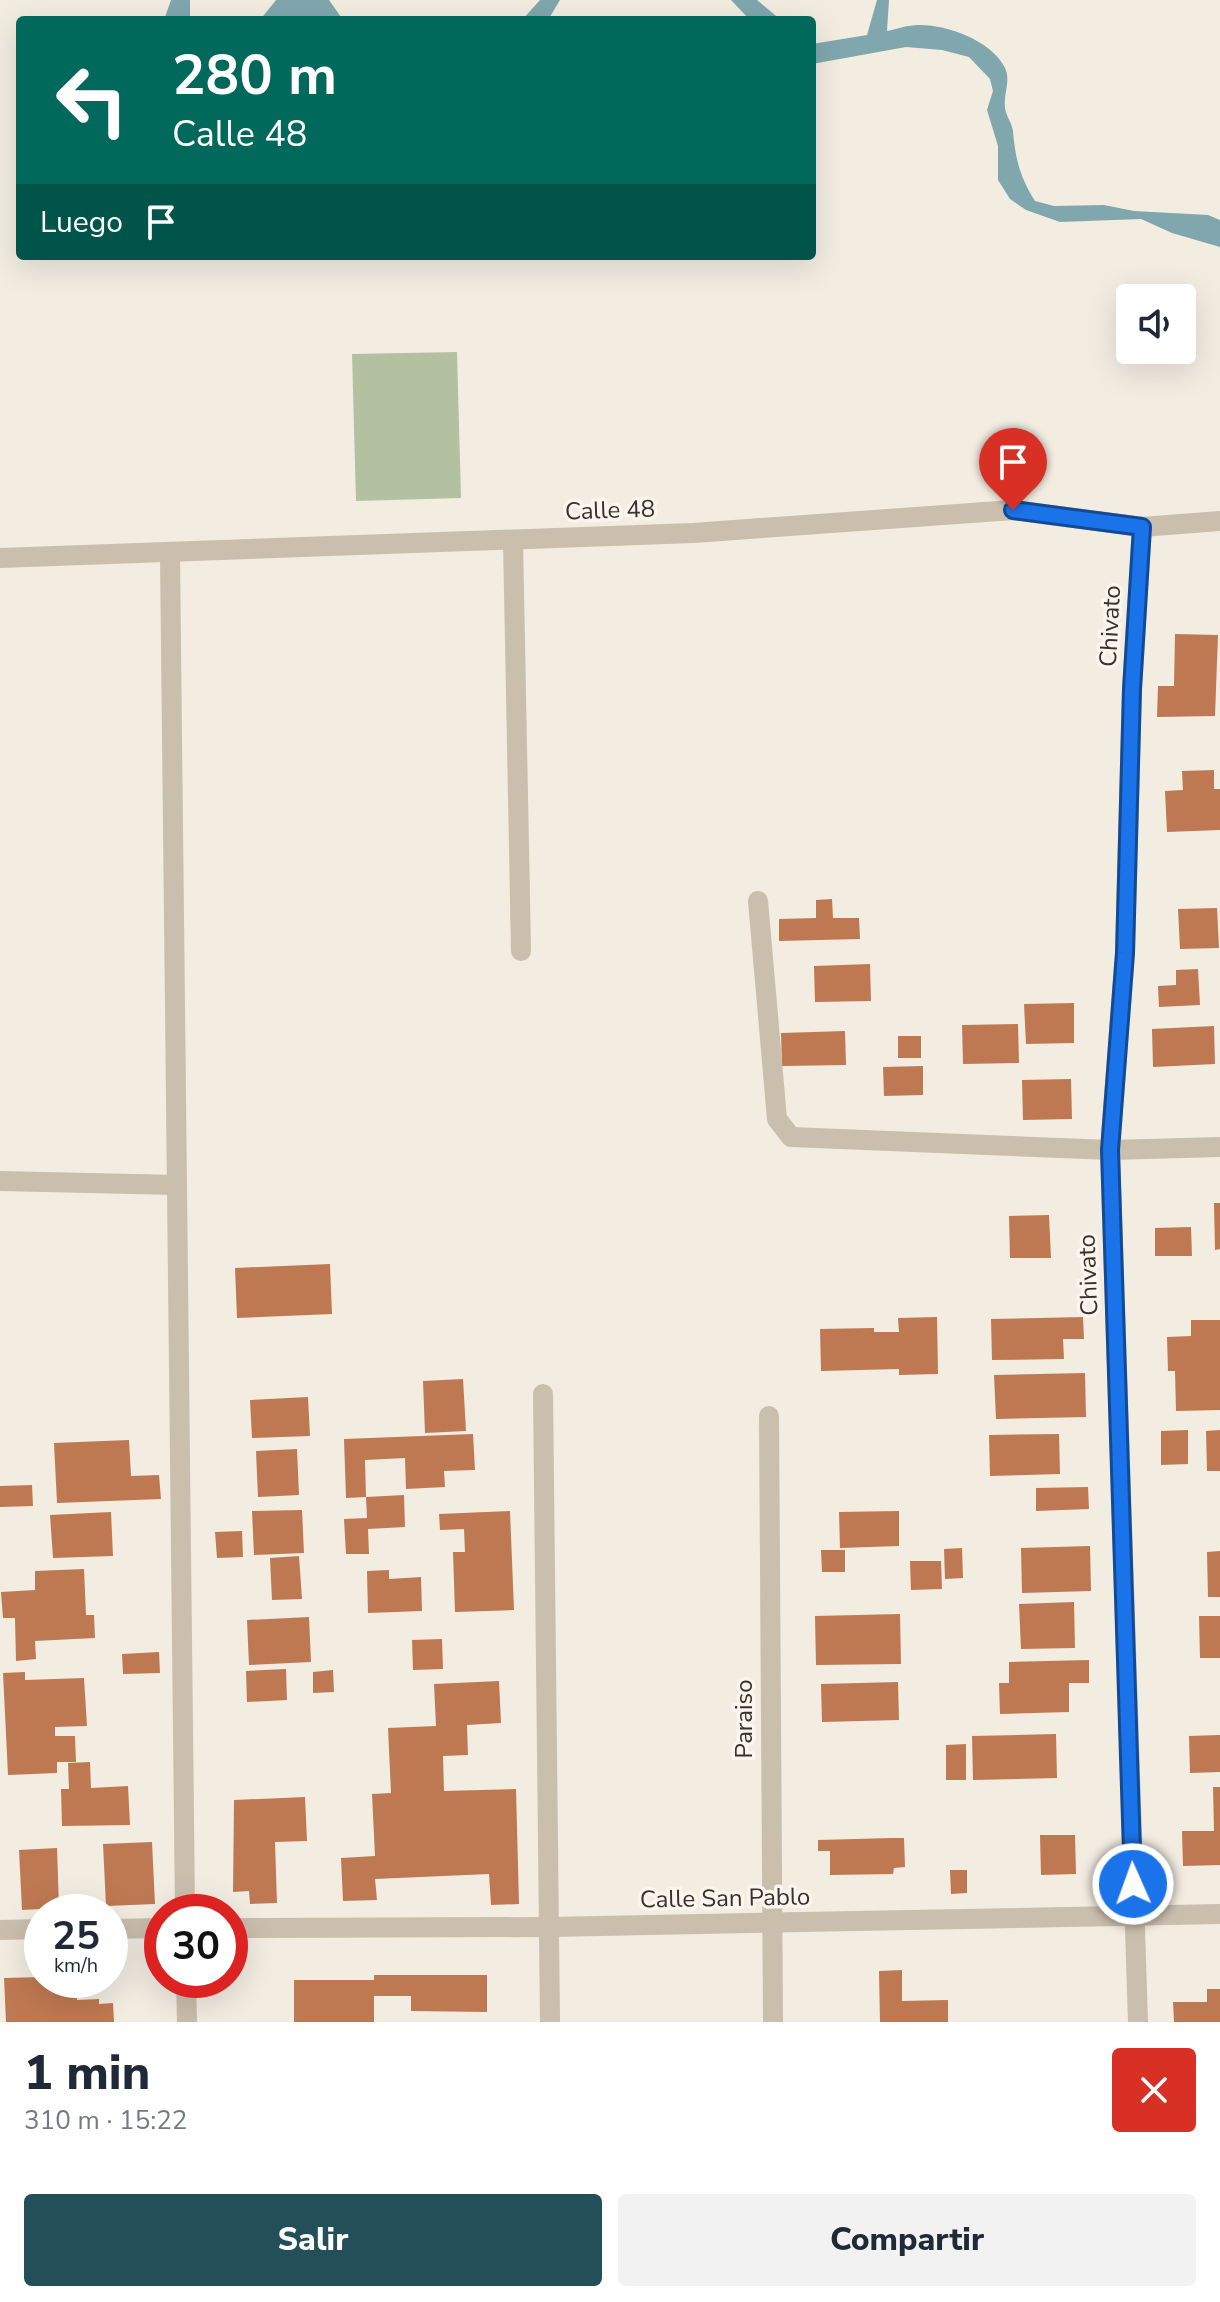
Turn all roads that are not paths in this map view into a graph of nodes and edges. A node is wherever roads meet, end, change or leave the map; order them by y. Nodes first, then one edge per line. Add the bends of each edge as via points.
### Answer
1 (1220, 521) edge
2 (1142, 527) junction
3 (513, 540) junction
4 (170, 555) junction
5 (0, 558) edge
6 (758, 901) dead end
7 (521, 951) dead end
8 (1220, 1147) edge
9 (1110, 1150) junction
10 (0, 1181) edge
11 (177, 1185) junction
12 (543, 1394) dead end
13 (769, 1416) dead end
14 (185, 1894) edge
15 (1220, 1914) edge
16 (1134, 1916) junction
17 (771, 1923) junction
18 (549, 1927) junction
19 (248, 1928) edge
20 (24, 1929) edge
21 (0, 1930) edge
22 (186, 1998) edge
23 (187, 2022) edge
24 (550, 2022) edge
25 (773, 2022) edge
26 (1138, 2022) edge

1 - 2 street, Calle 48
2 - 3 street, Calle 48 via 1013,510
2 - 9 street, Chivato via 1125,953
3 - 4 street, Calle 48
3 - 7 street
4 - 5 street, Calle 48
4 - 11 street
6 - 9 street via 777,1119 785,1133 799,1139
8 - 9 street
9 - 16 street, Chivato
10 - 11 street
11 - 14 street
12 - 18 street
13 - 17 street, Paraiso
15 - 16 street, Calle San Pablo
16 - 17 street, Calle San Pablo
16 - 26 street, Chivato
17 - 18 street, Calle San Pablo
17 - 25 street, Paraiso
18 - 19 street, Calle San Pablo
18 - 24 street
20 - 21 street
22 - 23 street

